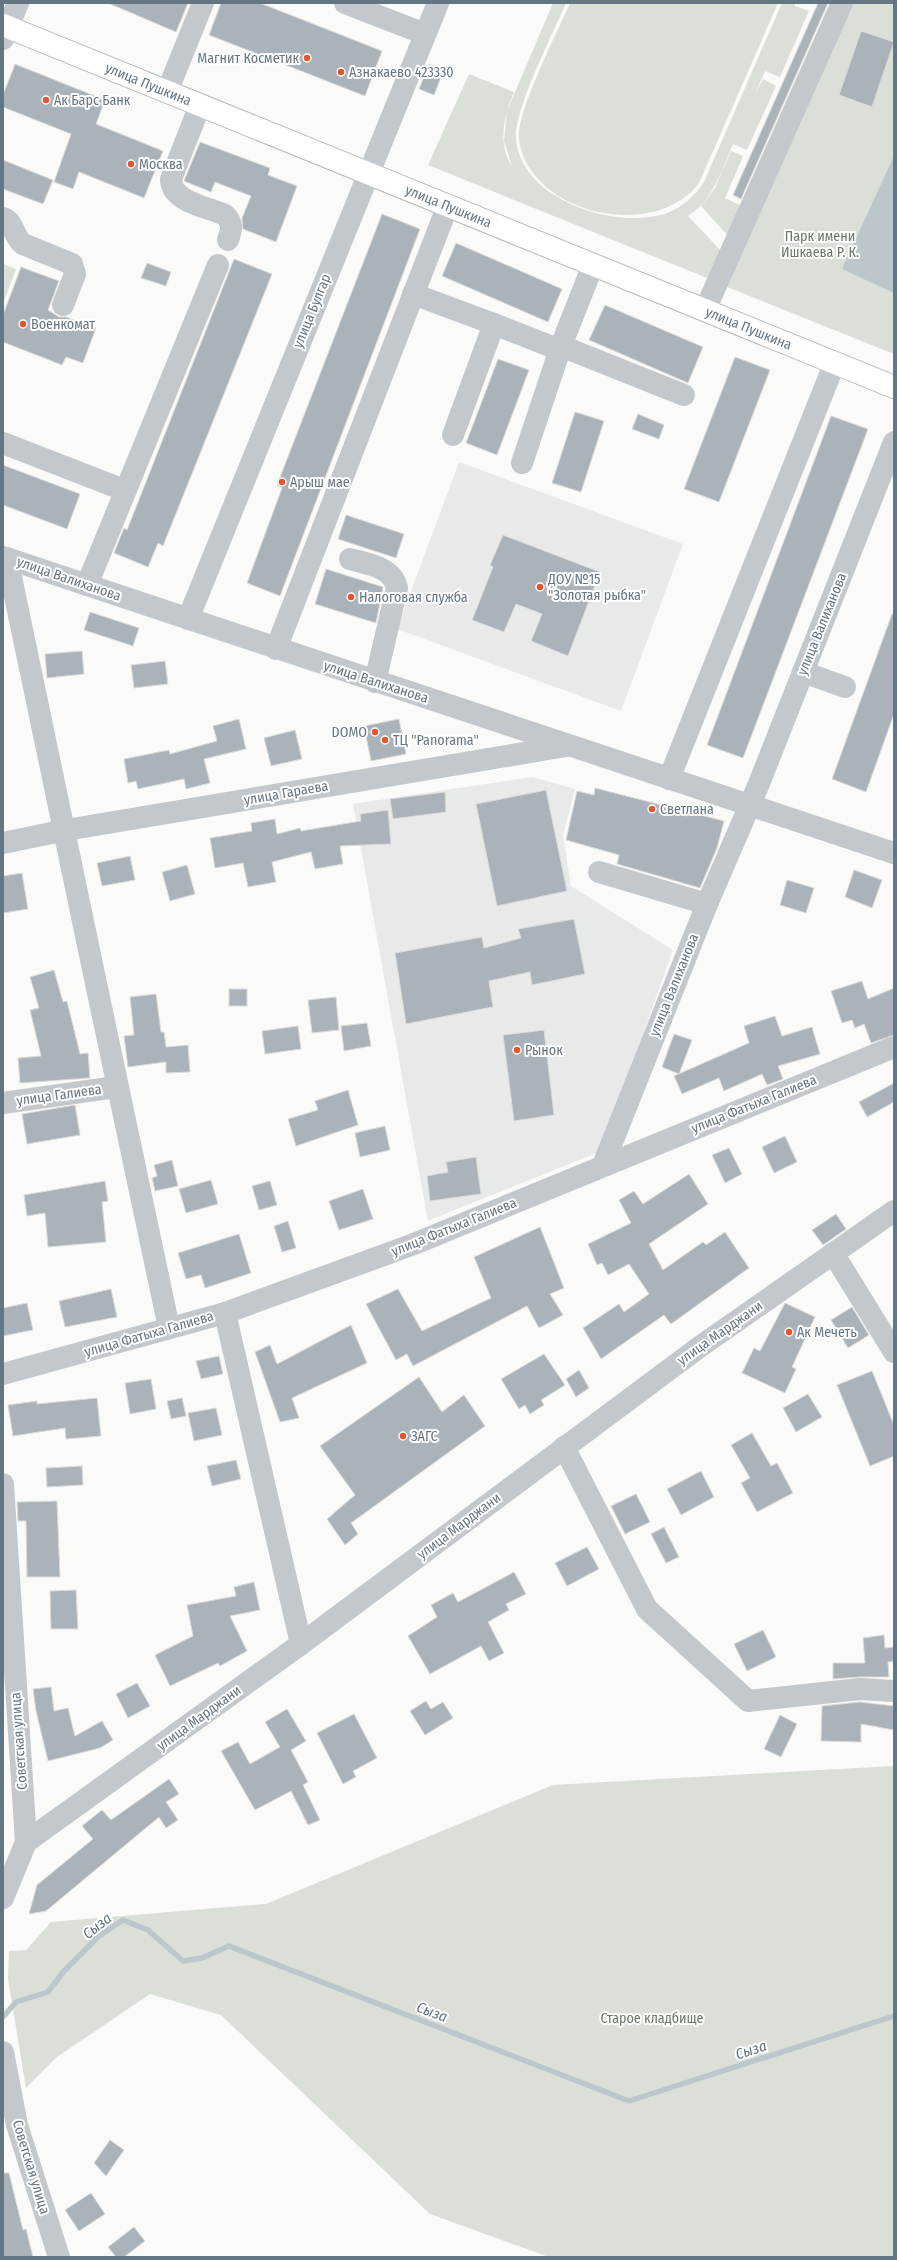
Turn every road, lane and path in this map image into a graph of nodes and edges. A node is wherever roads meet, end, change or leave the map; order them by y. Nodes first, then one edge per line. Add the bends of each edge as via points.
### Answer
1 (18, 3) edge
2 (203, 3) edge
3 (345, 3) edge
4 (438, 3) edge
5 (842, 3) edge
6 (5, 30) edge
7 (425, 34) junction
8 (168, 92) junction
9 (200, 105) junction
10 (368, 173) junction
11 (448, 205) junction
12 (3, 218) edge
13 (228, 240) dead end
14 (218, 265) dead end
15 (593, 265) junction
16 (414, 294) junction
17 (63, 305) dead end
18 (705, 310) junction
19 (494, 324) junction
20 (561, 348) junction
21 (835, 362) junction
22 (894, 387) edge
23 (684, 395) dead end
24 (453, 435) dead end
25 (894, 442) edge
26 (3, 443) edge
27 (522, 463) dead end
28 (124, 490) junction
29 (4, 558) edge
30 (350, 559) dead end
31 (87, 585) junction
32 (188, 619) junction
33 (276, 649) junction
34 (803, 672) junction
35 (375, 682) junction
36 (845, 687) dead end
37 (569, 746) junction
38 (669, 779) junction
39 (749, 806) junction
40 (66, 830) junction
41 (3, 843) edge
42 (894, 854) edge
43 (599, 872) dead end
44 (707, 904) junction
45 (894, 1047) edge
46 (116, 1087) junction
47 (3, 1103) edge
48 (603, 1166) junction
49 (894, 1211) edge
50 (833, 1253) junction
51 (225, 1313) junction
52 (169, 1328) junction
53 (894, 1352) edge
54 (3, 1374) edge
55 (564, 1447) junction
56 (3, 1484) edge
57 (301, 1644) junction
58 (894, 1691) edge
59 (10, 1722) edge
60 (26, 1842) junction
61 (3, 1898) edge
62 (3, 2052) edge
63 (59, 2257) edge

1 - 6 street
2 - 8 street
3 - 7 street
4 - 7 street, улица Булгар
5 - 18 street
6 - 8 main road, улица Пушкина
7 - 10 street, улица Булгар
8 - 9 main road, улица Пушкина
9 - 10 main road, улица Пушкина
9 - 13 street via 171,179 171,186 179,196 225,215 230,220 232,228
10 - 11 main road, улица Пушкина
10 - 32 street, улица Булгар
11 - 15 main road, улица Пушкина
11 - 16 street
12 - 17 street via 11,223 18,240 23,244 72,264 74,274
14 - 28 street
15 - 18 main road, улица Пушкина
15 - 20 street
16 - 19 street
16 - 33 street
18 - 21 main road, улица Пушкина
19 - 20 street
19 - 24 street
20 - 23 street
20 - 27 street
21 - 22 main road, улица Пушкина
21 - 38 street
25 - 34 street, улица Валиханова
26 - 28 street
28 - 31 street
29 - 31 street, улица Валиханова
29 - 40 street
30 - 35 street via 383,569 396,581 397,588
31 - 32 street, улица Валиханова
32 - 33 street, улица Валиханова
33 - 35 street, улица Валиханова
34 - 36 street
34 - 39 street, улица Валиханова
35 - 37 street, улица Валиханова
37 - 38 street, улица Валиханова
37 - 40 street, улица Гараева
38 - 39 street, улица Валиханова
39 - 42 street, улица Валиханова
39 - 44 street, улица Валиханова
40 - 41 street, улица Гараева
40 - 46 street
43 - 44 street
44 - 48 street, улица Валиханова
45 - 48 street, улица Фатыха Галиева
46 - 47 street, улица Галиева
46 - 52 street
48 - 51 street, улица Фатыха Галиева via 414,1244
49 - 50 street, улица Марджани
50 - 53 street
50 - 55 street, улица Марджани
51 - 52 street, улица Фатыха Галиева
51 - 57 street
52 - 54 street, улица Фатыха Галиева
55 - 57 street, улица Марджани
55 - 58 street via 647,1609 748,1701 860,1689
56 - 59 street, Советская улица
57 - 60 street, улица Марджани
59 - 60 street, Советская улица
60 - 61 street, Советская улица
62 - 63 street, Советская улица via 17,2125

